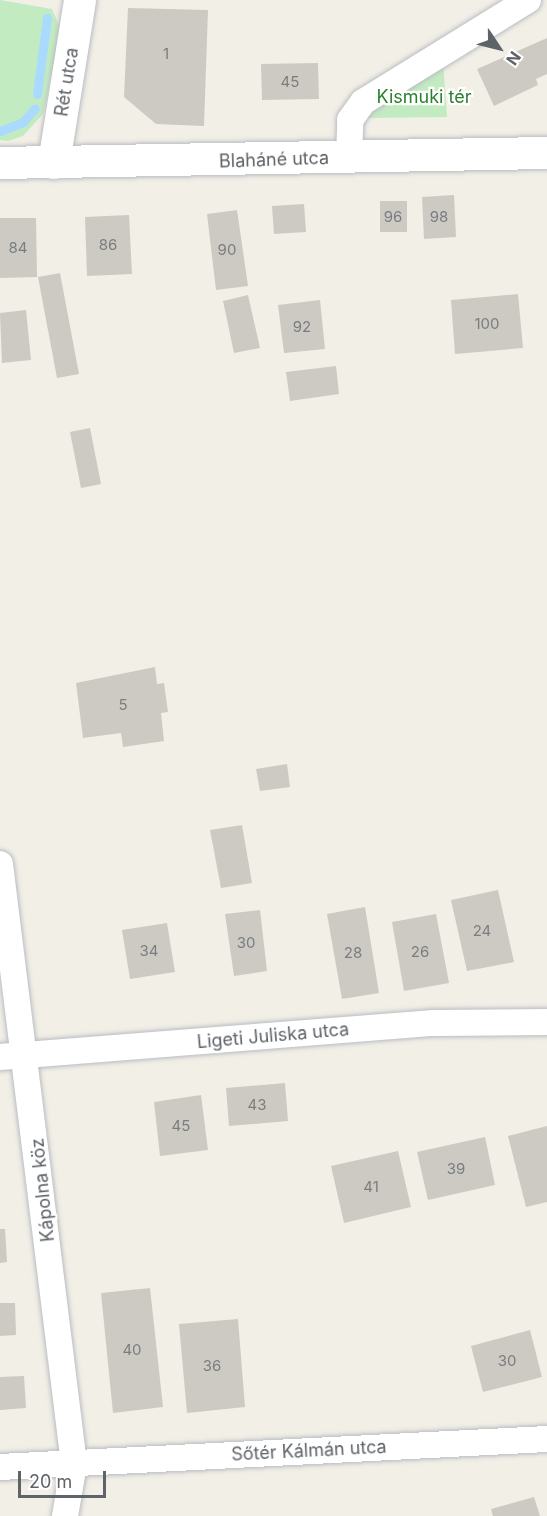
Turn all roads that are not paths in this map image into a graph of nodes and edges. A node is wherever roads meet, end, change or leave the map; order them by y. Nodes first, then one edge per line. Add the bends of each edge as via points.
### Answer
1 (528, 0) edge
2 (77, 1) edge
3 (547, 153) edge
4 (349, 158) junction
5 (0, 163) edge
6 (54, 163) junction
7 (0, 864) edge
8 (547, 1022) edge
9 (27, 1056) junction
10 (0, 1057) edge
11 (547, 1439) edge
12 (74, 1464) junction
13 (0, 1467) edge
14 (65, 1516) edge

1 - 4 street via 363,102 350,120
2 - 6 street, Rét utca
3 - 4 street, Blaháné utca
4 - 6 street, Blaháné utca
5 - 6 street, Blaháné utca
7 - 9 street, Kápolna köz
8 - 9 street, Ligeti Juliska utca via 434,1023
9 - 10 street, Ligeti Juliska utca
9 - 12 street, Kápolna köz
11 - 12 street, Sőtér Kálmán utca
12 - 13 street, Sőtér Kálmán utca
12 - 14 street, Kápolna köz

